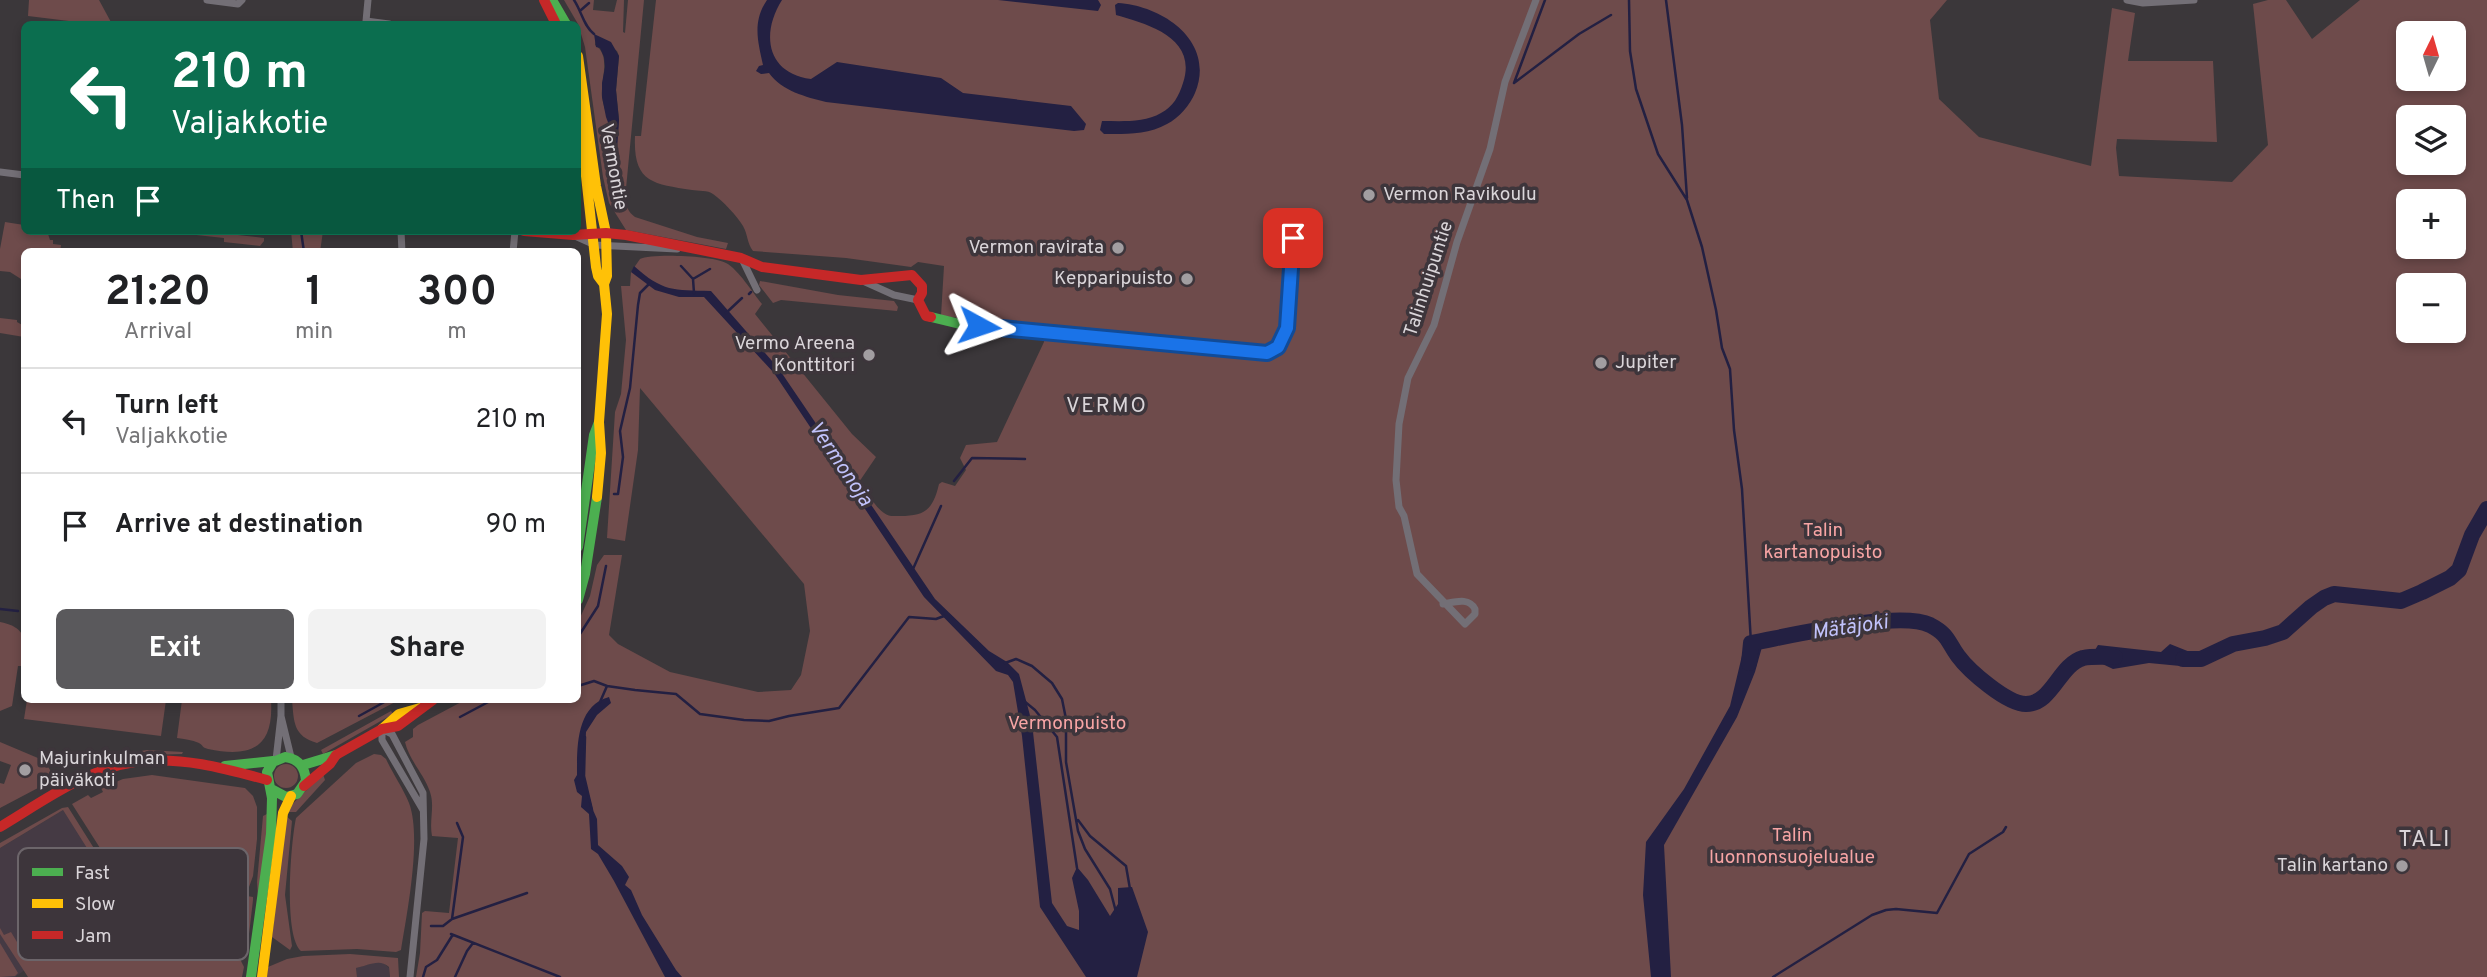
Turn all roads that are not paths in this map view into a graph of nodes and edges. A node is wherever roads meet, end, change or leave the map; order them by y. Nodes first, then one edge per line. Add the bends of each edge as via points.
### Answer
1 (207, 0) edge
2 (242, 0) edge
3 (368, 0) edge
4 (544, 0) edge
5 (552, 0) edge
6 (1536, 0) edge
7 (2127, 0) edge
8 (2194, 0) edge
9 (366, 21) edge
10 (554, 21) edge
11 (564, 21) edge
12 (581, 78) edge
13 (581, 124) edge
14 (0, 172) edge
15 (21, 175) edge
16 (606, 233) junction
17 (573, 235) edge
18 (1293, 238) dead end
19 (598, 241) junction
20 (691, 249) junction
21 (741, 258) junction
22 (861, 280) junction
23 (757, 290) dead end
24 (918, 300) junction
25 (581, 543) edge
26 (1443, 604) dead end
27 (281, 703) edge
28 (428, 703) edge
29 (281, 716) junction
30 (382, 729) junction
31 (336, 755) junction
32 (290, 757) junction
33 (275, 760) junction
34 (303, 765) junction
35 (211, 766) junction
36 (269, 784) junction
37 (304, 786) junction
38 (291, 796) junction
39 (0, 827) edge
40 (263, 936) junction
41 (257, 973) edge
42 (410, 977) edge

1 - 2 street via 238,4
3 - 9 street
4 - 10 main road
5 - 11 main road
6 - 26 street, Talinhuipuntie via 1505,82 1490,149 1434,325 1408,378 1401,406 1399,508 1417,575
7 - 8 street via 2143,4
12 - 16 main road, Vermontie
13 - 19 main road, Vermontie
14 - 15 street
16 - 19 main road, Vermontie
16 - 20 main road
17 - 19 main road
18 - 24 main road via 1287,328 1278,347 1267,353 964,325 926,316
19 - 20 street
19 - 25 main road, Vermontie via 607,276 607,326
20 - 21 main road
21 - 22 main road via 762,267
21 - 23 street
22 - 24 street
22 - 24 main road via 912,275 923,286
27 - 29 street
28 - 30 main road via 406,709
29 - 32 street
29 - 33 street
30 - 31 main road
30 - 42 street via 392,734 421,786 424,839
31 - 34 main road
31 - 37 main road
32 - 33 main road
32 - 34 main road
33 - 35 main road
33 - 36 main road via 268,770
34 - 37 main road via 307,775
35 - 36 main road
35 - 39 main road via 167,761 116,766
36 - 38 main road via 280,796
36 - 40 main road via 272,829
37 - 38 main road
38 - 40 main road via 282,813
40 - 41 main road

